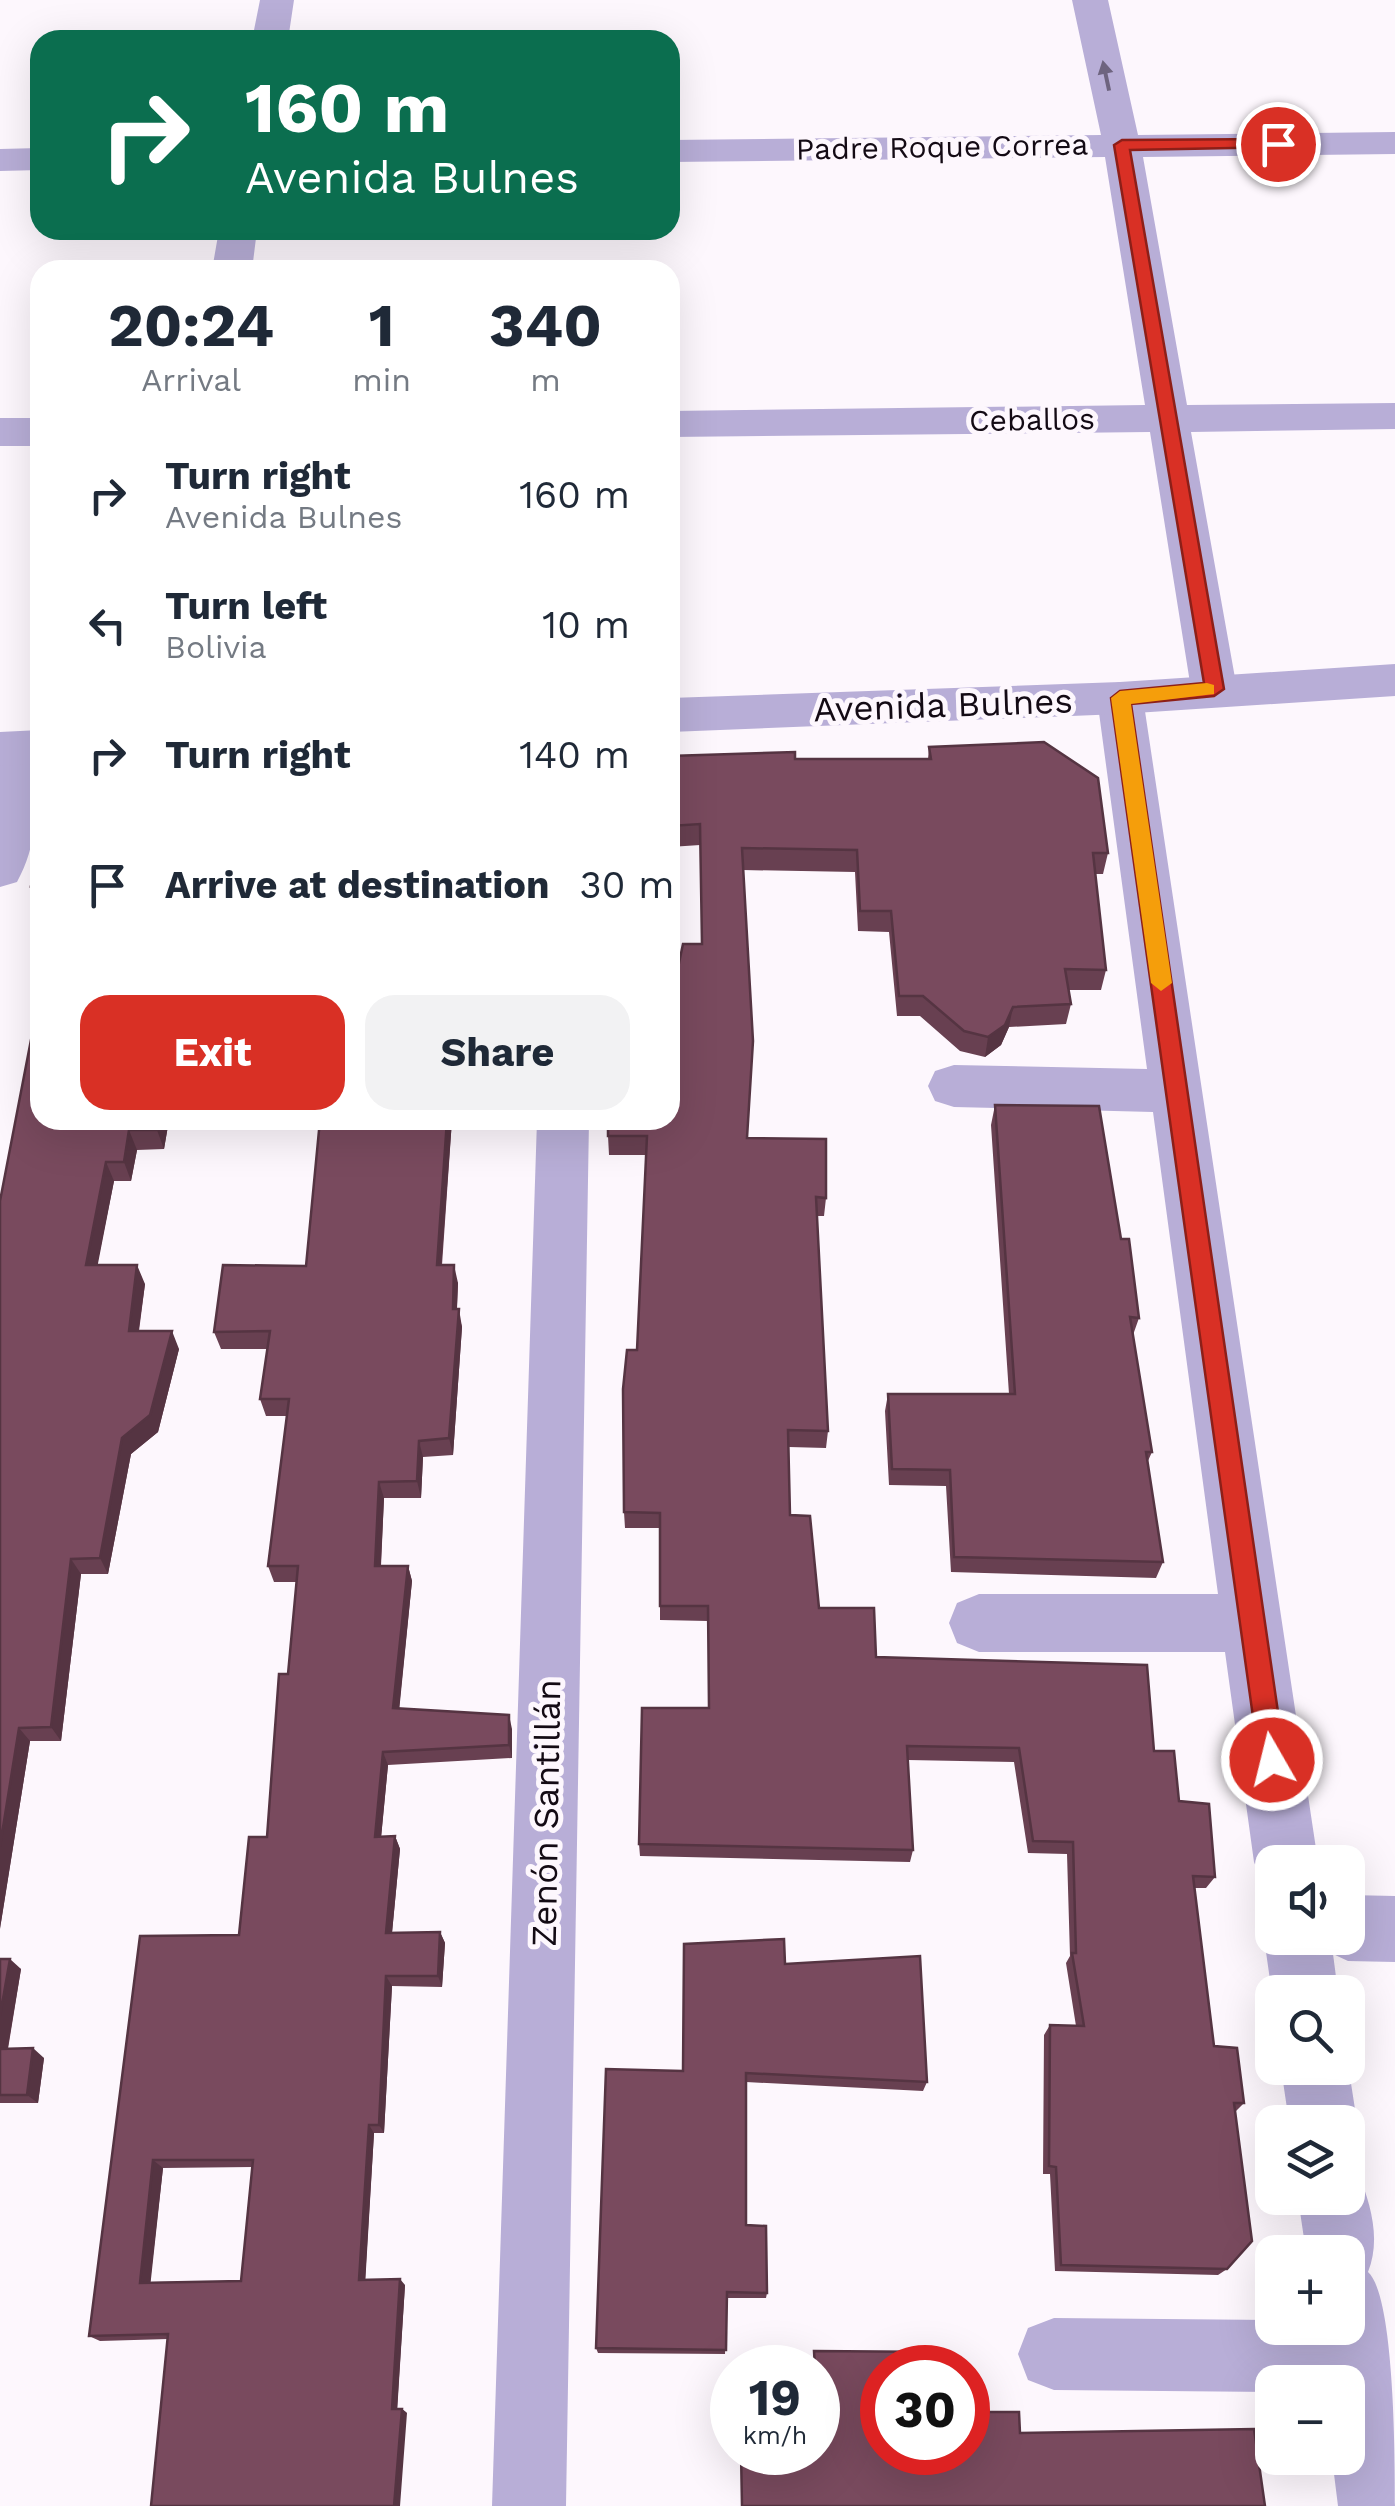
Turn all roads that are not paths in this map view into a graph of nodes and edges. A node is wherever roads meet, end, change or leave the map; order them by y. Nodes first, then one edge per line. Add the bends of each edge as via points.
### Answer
1 (277, 0) edge
2 (1090, 0) edge
3 (272, 30) edge
4 (1395, 143) edge
5 (1122, 145) junction
6 (680, 151) edge
7 (30, 159) edge
8 (0, 160) edge
9 (1395, 416) edge
10 (1170, 418) junction
11 (680, 424) edge
12 (0, 432) edge
13 (30, 432) edge
14 (1395, 680) edge
15 (1214, 689) junction
16 (1120, 698) junction
17 (680, 715) edge
18 (22, 748) edge
19 (0, 869) edge
20 (954, 1086) dead end
21 (1176, 1091) junction
22 (563, 1130) edge
23 (979, 1623) dead end
24 (1252, 1623) junction
25 (1284, 1845) edge
26 (1365, 1928) edge
27 (1395, 1929) edge
28 (1255, 2336) edge
29 (1354, 2345) edge
30 (1054, 2354) dead end
31 (529, 2506) edge
32 (1376, 2506) edge

1 - 3 street
5 -> 2 street
4 - 5 street, Padre Roque Correa
5 - 6 street, Padre Roque Correa
5 - 10 street
7 - 8 street
9 - 10 street, Ceballos
10 - 11 street, Ceballos
10 - 15 street
12 - 13 street
14 - 15 street, Avenida Bulnes
15 - 16 street, Avenida Bulnes
16 - 17 street, Avenida Bulnes
16 - 21 street
18 - 19 street
20 - 21 street
21 - 24 street
22 - 31 street, Zenón Santillán
23 - 24 street
24 - 25 street
26 - 27 street
28 - 30 street
29 - 32 street

